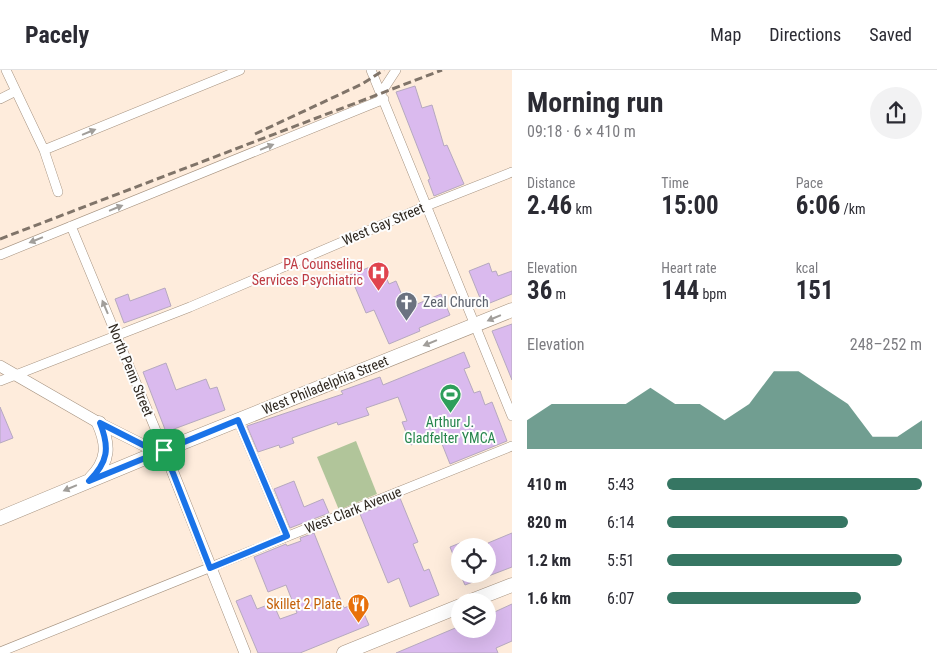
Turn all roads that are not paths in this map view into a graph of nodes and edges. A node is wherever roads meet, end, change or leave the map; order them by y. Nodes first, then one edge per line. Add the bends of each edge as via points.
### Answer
1 (6, 70) edge
2 (240, 70) edge
3 (371, 70) edge
4 (396, 70) edge
5 (16, 92) junction
6 (382, 96) junction
7 (0, 99) edge
8 (44, 150) junction
9 (512, 172) edge
10 (58, 192) dead end
11 (426, 206) junction
12 (71, 226) junction
13 (0, 255) edge
14 (512, 310) edge
15 (476, 325) junction
16 (117, 335) junction
17 (0, 366) edge
18 (15, 375) junction
19 (0, 381) edge
20 (512, 416) edge
21 (238, 420) junction
22 (100, 423) junction
23 (512, 446) edge
24 (164, 450) junction
25 (89, 481) junction
26 (0, 518) edge
27 (287, 536) junction
28 (210, 568) junction
29 (512, 585) edge
30 (492, 593) edge
31 (451, 610) edge
32 (0, 652) edge
33 (245, 653) edge
34 (344, 653) edge

1 - 5 street
8 -> 2 street
3 - 6 street
4 - 6 street
5 - 7 street
5 - 8 street
6 - 11 street
12 -> 6 street
8 - 10 street
9 - 11 street, West Gay Street
11 - 15 street
11 - 16 street, West Gay Street
12 -> 13 street
16 -> 12 street, North Penn Street
14 -> 15 main road, West Philadelphia Street
15 - 20 street
15 -> 21 main road, West Philadelphia Street
16 - 18 street, West Gay Street
16 - 24 street, North Penn Street
17 - 18 main road
18 - 19 street, West Gay Street
18 - 22 main road
21 - 24 main road, West Philadelphia Street
21 - 27 street
22 - 24 main road via 147,447
22 - 25 main road via 107,446 106,456 99,471
23 - 27 street, West Clark Avenue
24 - 25 main road, West Philadelphia Street
24 - 28 main road, North Penn Street
25 -> 26 main road, West Philadelphia Street
27 - 28 street, West Clark Avenue
28 - 32 street, West Clark Avenue
28 - 33 main road, North Penn Street
29 - 30 main road
31 - 34 main road

